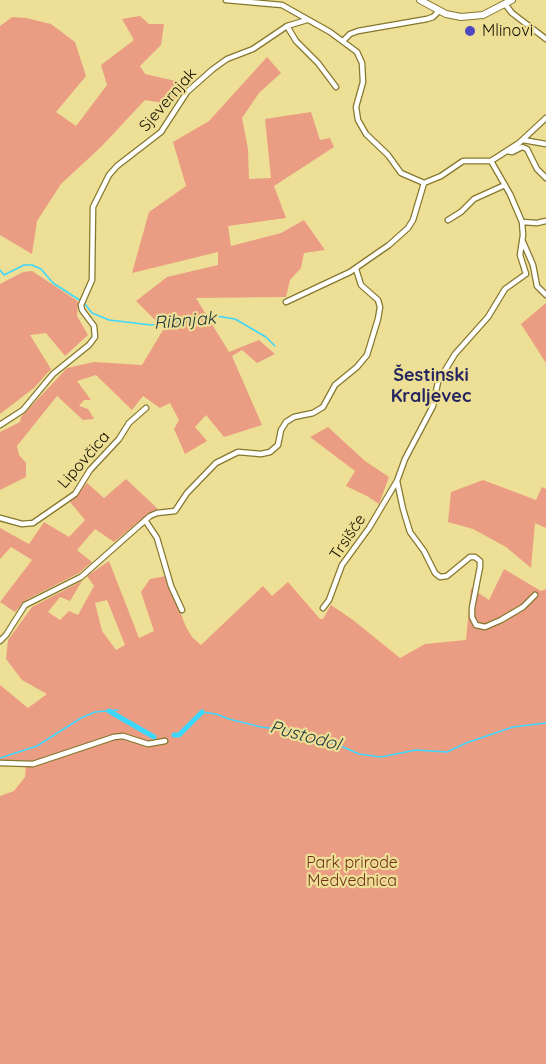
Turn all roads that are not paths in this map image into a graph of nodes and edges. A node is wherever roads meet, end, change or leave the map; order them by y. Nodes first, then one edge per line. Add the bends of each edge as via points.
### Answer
1 (226, 0) edge
2 (420, 0) edge
3 (508, 2) edge
4 (439, 11) junction
5 (308, 20) junction
6 (287, 26) junction
7 (546, 39) edge
8 (343, 41) junction
9 (336, 87) dead end
10 (546, 118) edge
11 (523, 140) junction
12 (546, 144) edge
13 (507, 151) junction
14 (491, 161) junction
15 (546, 178) edge
16 (424, 183) junction
17 (505, 185) junction
18 (448, 220) dead end
19 (546, 221) edge
20 (522, 222) junction
21 (523, 242) junction
22 (356, 269) junction
23 (546, 295) edge
24 (286, 302) dead end
25 (146, 408) dead end
26 (0, 425) edge
27 (397, 481) junction
28 (0, 518) edge
29 (145, 520) junction
30 (535, 595) dead end
31 (323, 608) dead end
32 (182, 609) dead end
33 (0, 641) edge
34 (165, 741) dead end
35 (0, 763) edge

1 - 5 street via 277,3
2 - 4 main road
3 - 4 main road via 470,17
3 - 7 street via 512,13
4 - 8 street via 427,19 358,31
5 - 6 street, Sjevernjak
5 - 8 street
6 - 9 street
6 - 26 street, Sjevernjak via 253,49 218,65 194,85 161,132 117,166 106,181 93,207 93,275 81,305 94,326 95,337 52,374 23,410
8 - 16 street via 357,52 362,63 363,87 356,112 361,126 399,171
10 - 11 street
11 - 12 street
11 - 13 street
13 - 14 street
13 - 15 street via 527,149
14 - 16 street via 463,161
14 - 17 street
16 - 22 street via 410,225
17 - 18 street via 474,199
17 - 20 street
19 - 20 street
20 - 21 street
21 - 23 street via 537,286
21 - 27 street via 520,255 525,276 505,289 488,316 454,354 438,382 433,405
22 - 24 street
22 - 29 street via 361,285 376,296 380,307 364,360 335,385 320,410 286,422 275,448 266,453 242,452 225,457 208,470 176,511 157,513
25 - 28 street, Lipovčica via 90,470 75,494 33,523
27 - 30 street via 408,527 435,573 447,576 470,557 480,561 471,613 476,626 485,627 501,620
27 - 31 street, Trsišče via 342,565
29 - 32 street via 157,538
29 - 33 street via 77,580 25,605
34 - 35 street via 148,744 114,737 33,764

